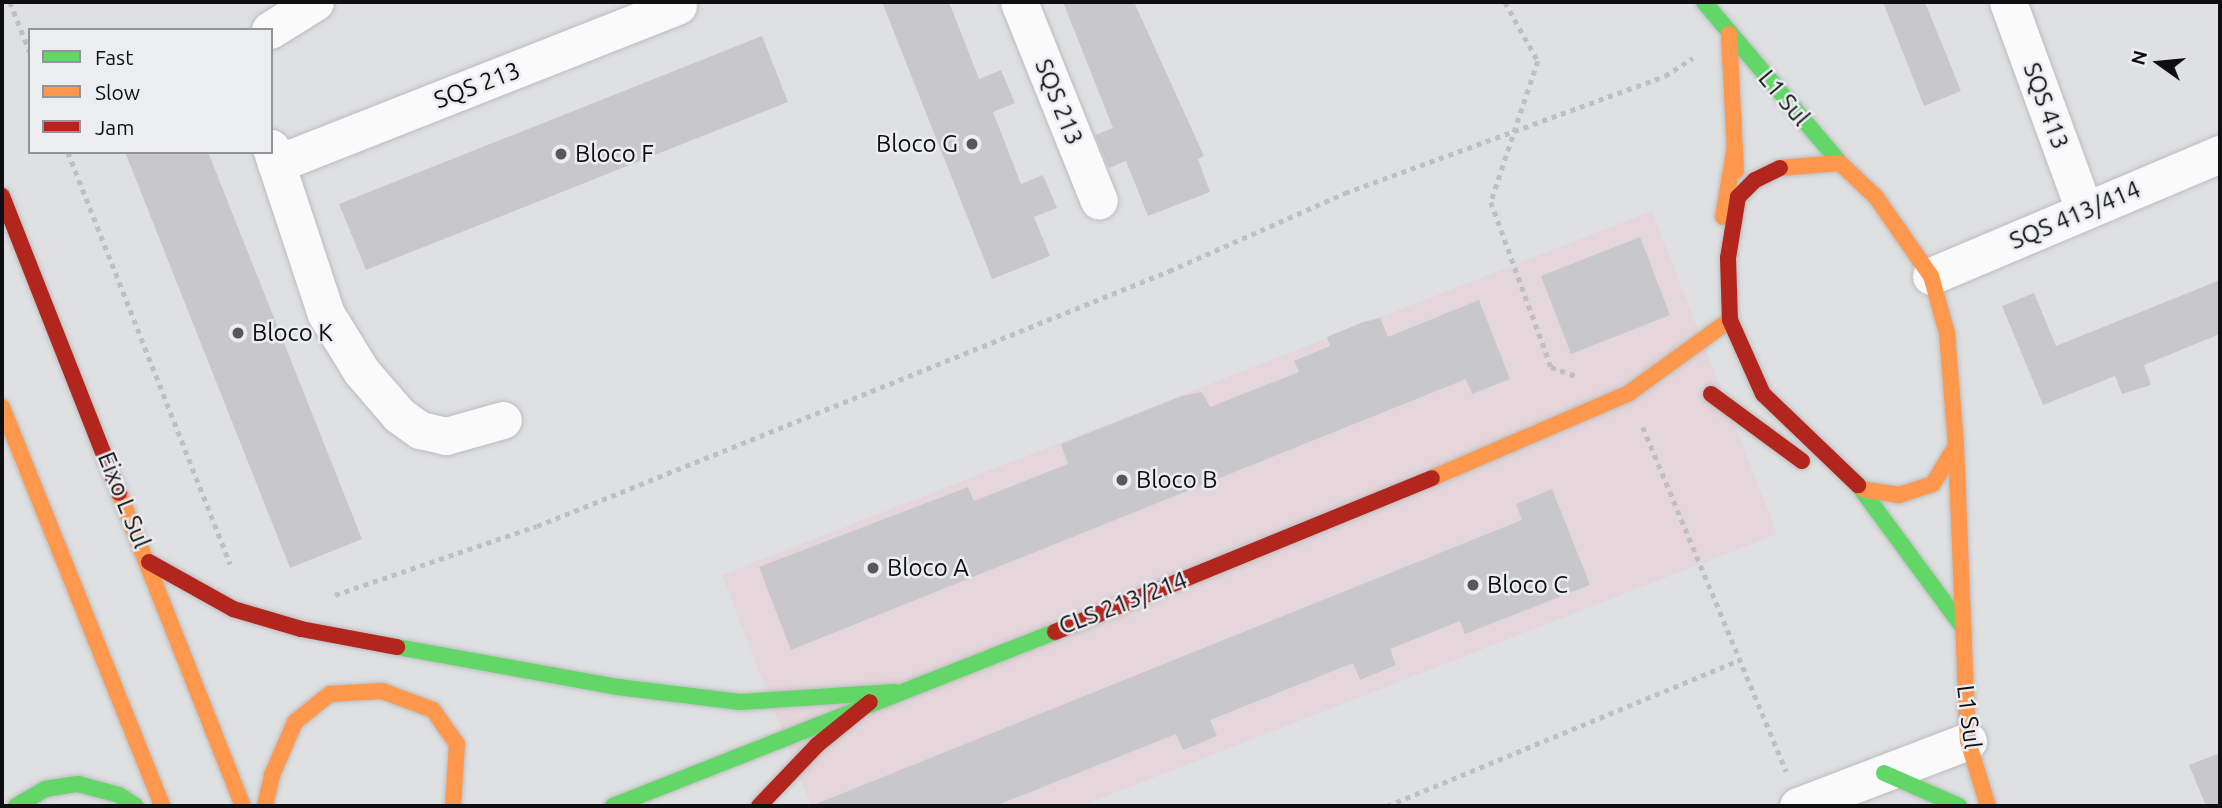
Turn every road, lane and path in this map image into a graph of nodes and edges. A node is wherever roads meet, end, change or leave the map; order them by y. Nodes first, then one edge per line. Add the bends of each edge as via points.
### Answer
1 (10, 2) edge
2 (1019, 2) edge
3 (1704, 2) edge
4 (2008, 2) edge
5 (305, 5) edge
6 (678, 6) dead end
7 (273, 28) edge
8 (1729, 34) junction
9 (28, 47) edge
10 (1735, 147) junction
11 (69, 154) edge
12 (2220, 154) edge
13 (274, 156) edge
14 (1840, 163) junction
15 (2, 196) edge
16 (1738, 197) junction
17 (1098, 201) dead end
18 (2084, 210) junction
19 (1931, 276) junction
20 (1711, 289) dead end
21 (1706, 315) dead end
22 (1730, 320) junction
23 (1702, 341) junction
24 (1629, 393) junction
25 (1656, 393) dead end
26 (1763, 394) junction
27 (2, 407) edge
28 (503, 420) dead end
29 (1956, 446) junction
30 (1863, 489) junction
31 (1893, 528) junction
32 (149, 562) junction
33 (232, 571) dead end
34 (330, 597) dead end
35 (1962, 626) junction
36 (1740, 660) dead end
37 (895, 692) junction
38 (870, 702) junction
39 (1968, 741) junction
40 (1884, 773) junction
41 (16, 806) edge
42 (136, 806) edge
43 (162, 806) edge
44 (243, 806) edge
45 (265, 806) edge
46 (453, 806) edge
47 (613, 806) edge
48 (759, 806) edge
49 (1387, 806) edge
50 (1798, 806) edge
51 (1959, 806) edge
52 (1988, 806) edge

1 - 9 path
2 - 17 street, SQS 213
3 - 8 street, L1 Sul
4 - 18 street, SQS 413
5 - 7 street
6 - 13 street, SQS 213
8 - 10 street, L1 Sul
8 - 14 street, L1 Sul
8 - 34 path via 1665,76 1345,193 1169,271 537,526
10 - 16 street, L1 Sul
10 - 20 street
11 - 33 path
12 - 18 street, SQS 413/414
13 - 28 street, SQS 213 via 327,314 361,371 399,415 420,430 446,436
14 - 16 street via 1782,167 1755,180
14 - 19 street, L1 Sul via 1876,197
15 - 32 street, Eixo L Sul
16 - 22 street, L1 Sul via 1728,258
18 - 19 street, SQS 413/414
19 - 29 street, L1 Sul via 1947,333
21 - 23 street
22 - 23 street, CLS 213/214
22 - 26 street
23 - 24 street, CLS 213/214
24 - 25 street, CLS 213/214
24 - 37 street, CLS 213/214 via 1281,543
26 - 30 street via 1824,457
26 - 31 street via 1704,394
27 - 43 street
29 - 30 street via 1933,484 1899,495
29 - 35 street, L1 Sul
30 - 31 street
31 - 35 street
32 - 37 street via 233,609 301,629 605,685 740,702
32 - 44 street, Eixo L Sul
35 - 39 street, L1 Sul
36 - 49 path
37 - 38 street, CLS 213/214
38 - 47 street, CLS 213/214
38 - 48 street via 817,746
39 - 40 street
39 - 52 street, L1 Sul
40 - 50 street
40 - 51 street
41 - 42 street via 45,789 78,784 119,795
45 - 46 street via 272,775 295,722 330,694 382,691 433,710 457,744

